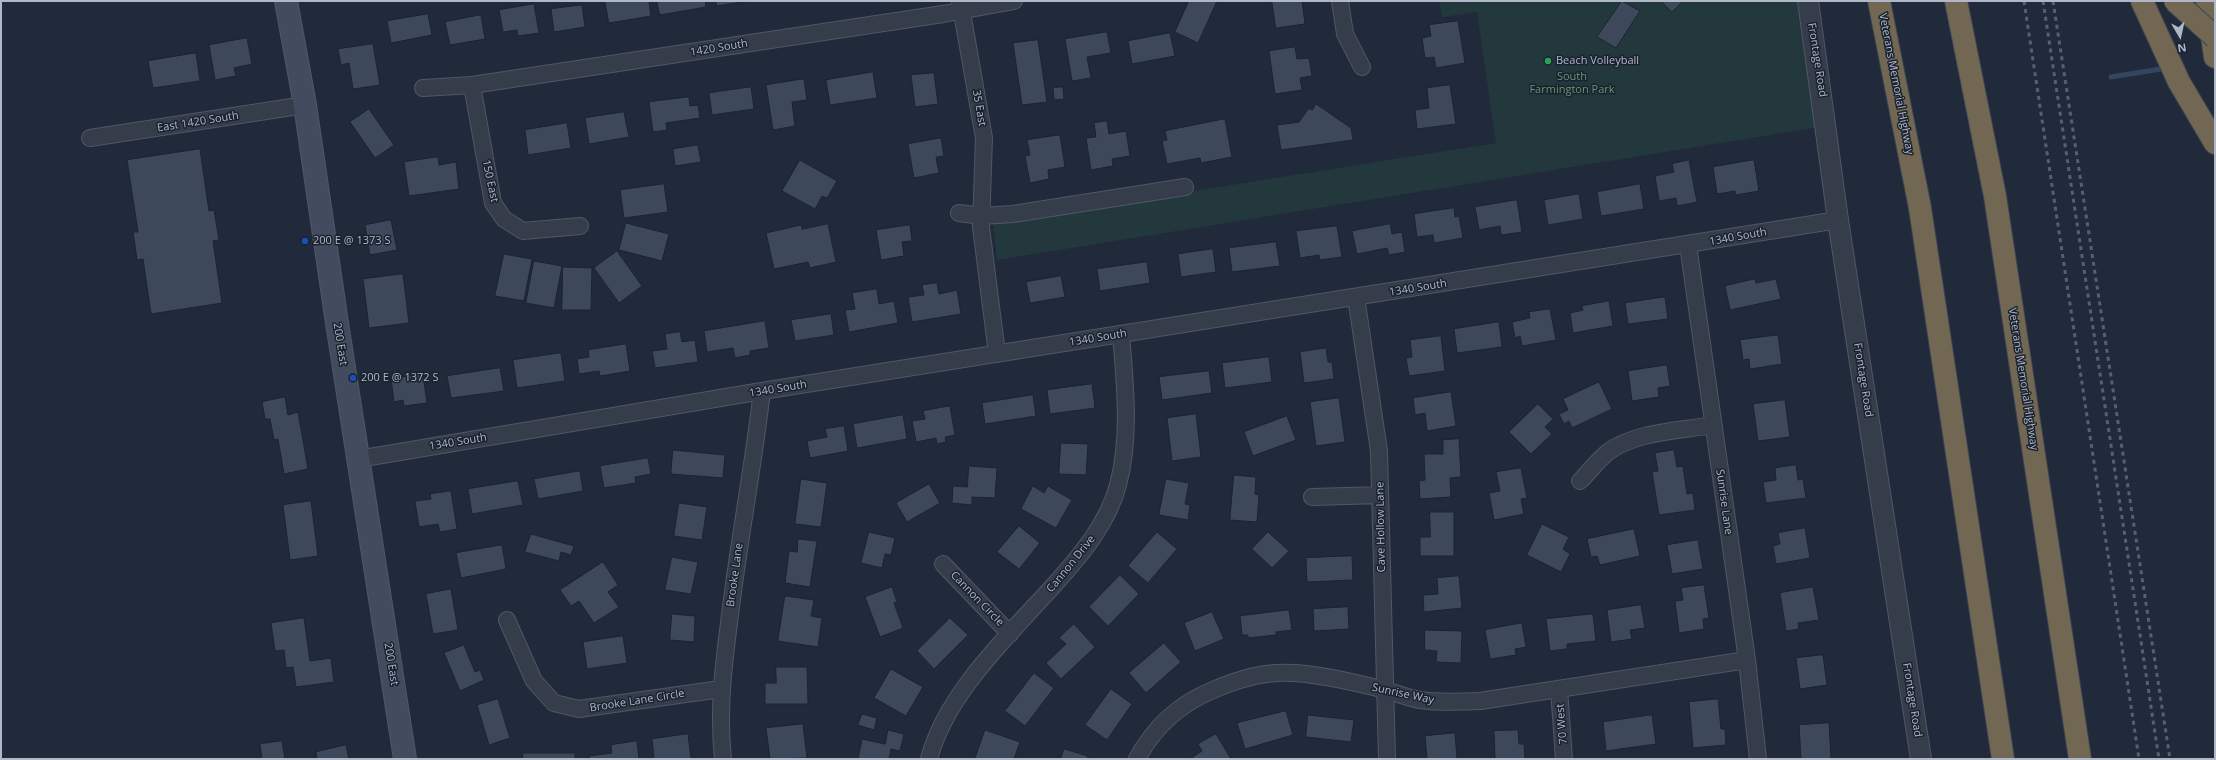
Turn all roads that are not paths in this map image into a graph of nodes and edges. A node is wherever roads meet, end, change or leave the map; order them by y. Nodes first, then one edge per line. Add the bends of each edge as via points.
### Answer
1 (286, 1) edge
2 (1014, 1) edge
3 (1340, 1) edge
4 (1808, 1) edge
5 (1880, 1) edge
6 (1956, 1) edge
7 (2176, 1) edge
8 (2207, 1) edge
9 (961, 6) edge
10 (2144, 6) edge
11 (2215, 37) edge
12 (2215, 58) edge
13 (1362, 67) dead end
14 (472, 85) junction
15 (423, 88) dead end
16 (305, 105) junction
17 (90, 138) dead end
18 (2215, 143) edge
19 (1185, 187) dead end
20 (960, 213) dead end
21 (982, 216) junction
22 (1838, 220) junction
23 (580, 226) dead end
24 (1688, 245) junction
25 (1356, 297) junction
26 (1121, 334) junction
27 (997, 354) junction
28 (762, 391) junction
29 (1713, 425) junction
30 (358, 458) junction
31 (1580, 481) dead end
32 (1380, 495) junction
33 (1312, 497) dead end
34 (943, 564) dead end
35 (506, 620) dead end
36 (1010, 634) junction
37 (1747, 660) junction
38 (721, 689) junction
39 (1559, 689) junction
40 (1385, 690) junction
41 (405, 759) edge
42 (723, 759) edge
43 (929, 759) edge
44 (1136, 759) edge
45 (1387, 759) edge
46 (1564, 759) edge
47 (1758, 759) edge
48 (1921, 759) edge
49 (2003, 759) edge
50 (2080, 759) edge

1 - 16 main road, 200 East
2 - 9 street, 1420 South
3 - 13 street via 1345,34
4 - 22 street, Frontage Road
5 - 49 highway, Veterans Memorial Highway via 1920,208
6 - 50 highway, Veterans Memorial Highway via 1995,196
7 - 11 highway, bridge
8 - 12 highway
9 - 14 street, 1420 South
9 - 21 street, 35 East via 984,138
10 - 18 highway via 2179,82
14 - 15 street, 1420 South
14 - 23 street, 150 East via 493,203 504,219 523,231
16 - 17 street, East 1420 South
16 - 30 main road, 200 East
19 - 21 street via 1013,214
20 - 21 street
21 - 27 street, 35 East via 981,227
22 - 24 street, 1340 South
22 - 48 street, Frontage Road
24 - 25 street, 1340 South
24 - 29 street, Sunrise Lane
25 - 26 street, 1340 South
25 - 32 street, Cave Hollow Lane via 1379,451
26 - 27 street, 1340 South
26 - 36 street, Cannon Drive via 1126,410 1124,458 1118,486 1099,529 1071,567
27 - 28 street, 1340 South
28 - 30 street, 1340 South
28 - 38 street, Brooke Lane
29 - 31 street via 1645,436 1626,442 1608,452
29 - 37 street, Sunrise Lane
30 - 41 main road, 200 East
32 - 33 street
32 - 40 street, Cave Hollow Lane
34 - 36 street, Cannon Circle
35 - 38 street, Brooke Lane Circle via 534,681 554,702 579,709
36 - 43 street, Cannon Drive via 970,681 944,717
37 - 39 street, Sunrise Way
37 - 47 street, Sunrise Lane
38 - 42 street, Brooke Lane via 720,733
39 - 40 street, Sunrise Way via 1450,703 1419,700
39 - 46 street, 70 West
40 - 44 street, Sunrise Way via 1302,673 1277,673 1241,678 1205,693 1181,707 1162,722
40 - 45 street, Cave Hollow Lane

